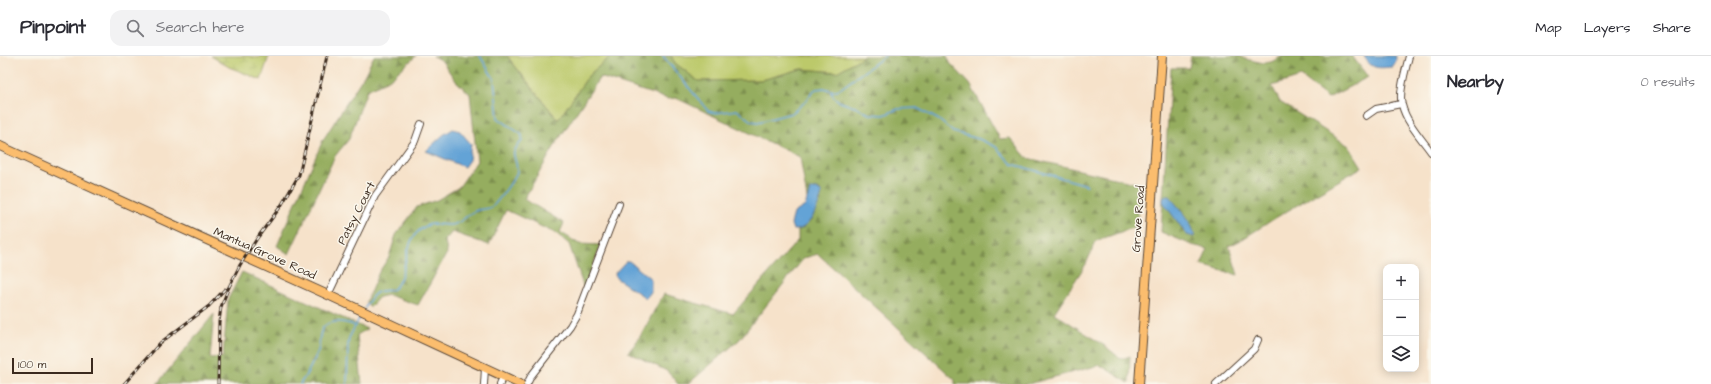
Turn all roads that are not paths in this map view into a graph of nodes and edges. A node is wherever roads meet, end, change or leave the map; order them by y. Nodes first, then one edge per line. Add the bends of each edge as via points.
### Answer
1 (1162, 56) edge
2 (1409, 56) edge
3 (1401, 104) junction
4 (1366, 116) dead end
5 (421, 124) dead end
6 (0, 146) edge
7 (1431, 152) edge
8 (620, 204) dead end
9 (328, 295) junction
10 (1258, 340) dead end
11 (485, 368) junction
12 (502, 380) edge
13 (484, 384) edge
14 (520, 384) edge
15 (527, 384) edge
16 (1139, 384) edge
17 (1216, 384) edge

1 - 16 main road, Grove Road
2 - 3 street
3 - 4 street via 1376,109
3 - 7 street
5 - 9 street, Patsy Court via 415,141 375,196
6 - 9 main road, Mantua Grove Road
8 - 15 street via 577,314
9 - 11 main road, Mantua Grove Road
10 - 17 street via 1254,349
11 - 12 main road, Mantua Grove Road
11 - 13 street
12 - 14 main road, Mantua Grove Road

